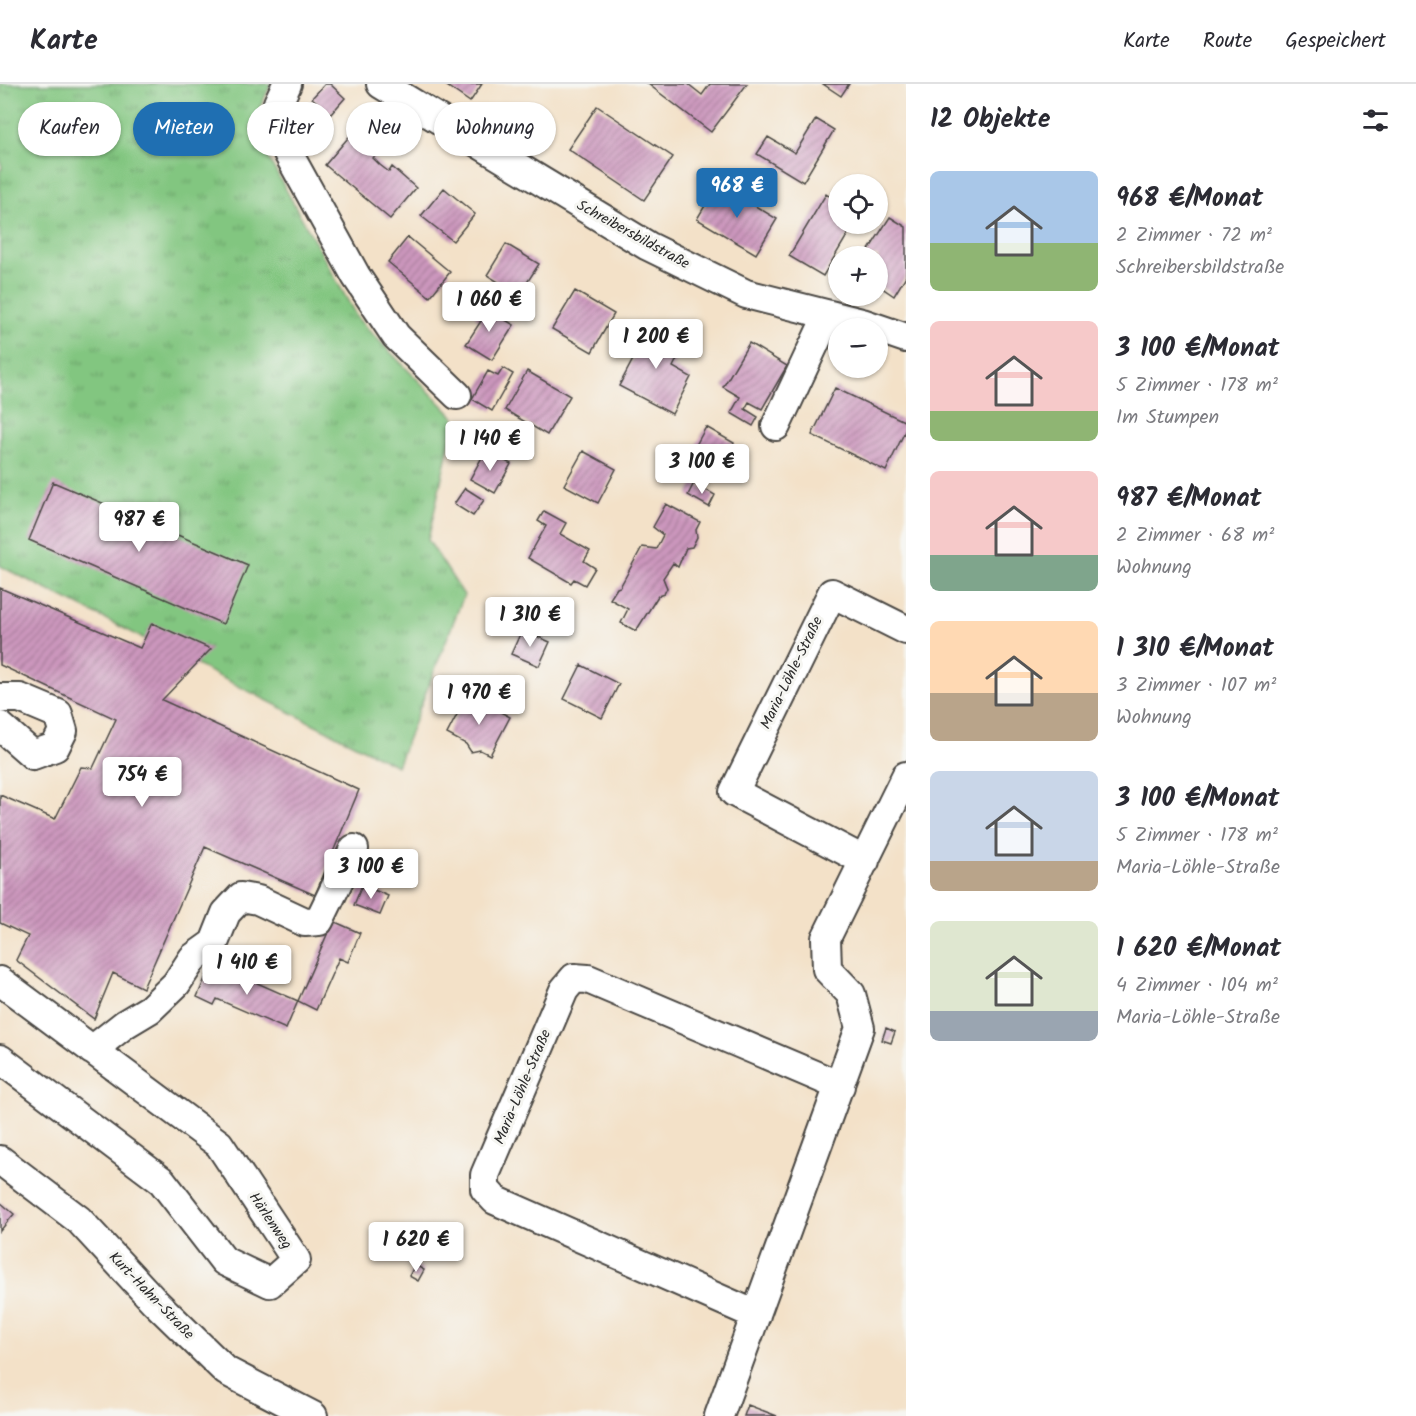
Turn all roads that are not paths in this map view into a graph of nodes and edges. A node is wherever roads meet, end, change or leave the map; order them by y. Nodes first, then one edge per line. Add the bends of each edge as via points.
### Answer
1 (287, 84) edge
2 (381, 84) edge
3 (828, 315) junction
4 (906, 339) edge
5 (457, 395) dead end
6 (776, 426) dead end
7 (906, 630) edge
8 (0, 698) edge
9 (0, 726) edge
10 (906, 776) edge
11 (354, 849) dead end
12 (864, 861) junction
13 (0, 981) edge
14 (92, 1050) junction
15 (0, 1059) edge
16 (840, 1086) junction
17 (0, 1160) edge
18 (756, 1315) junction
19 (313, 1416) edge
20 (719, 1416) edge

1 - 5 street via 278,103 279,127 288,153 356,276 396,336
2 - 3 street, Schreibersbildstraße via 648,246 746,294
3 - 4 street, Schreibersbildstraße
3 - 6 street
7 - 12 street, Maria-Löhle-Straße via 832,593 734,792
8 - 9 street via 20,698 58,714 63,731 55,747 33,754
10 - 12 street
11 - 14 street via 319,921 305,922 258,900 241,897 226,913 214,943 193,958 176,984 150,1009
12 - 16 street via 826,938 827,969 851,994 860,1028
13 - 14 street, Härlenweg
14 - 15 street, Härlenweg via 219,1144 296,1260 270,1283 224,1261 162,1180
16 - 18 street
16 - 18 street, Maria-Löhle-Straße via 588,980 574,978 564,990 485,1175 485,1189 495,1200
17 - 19 street, Kurt-Hahn-Straße via 79,1220 226,1371
18 - 20 street

